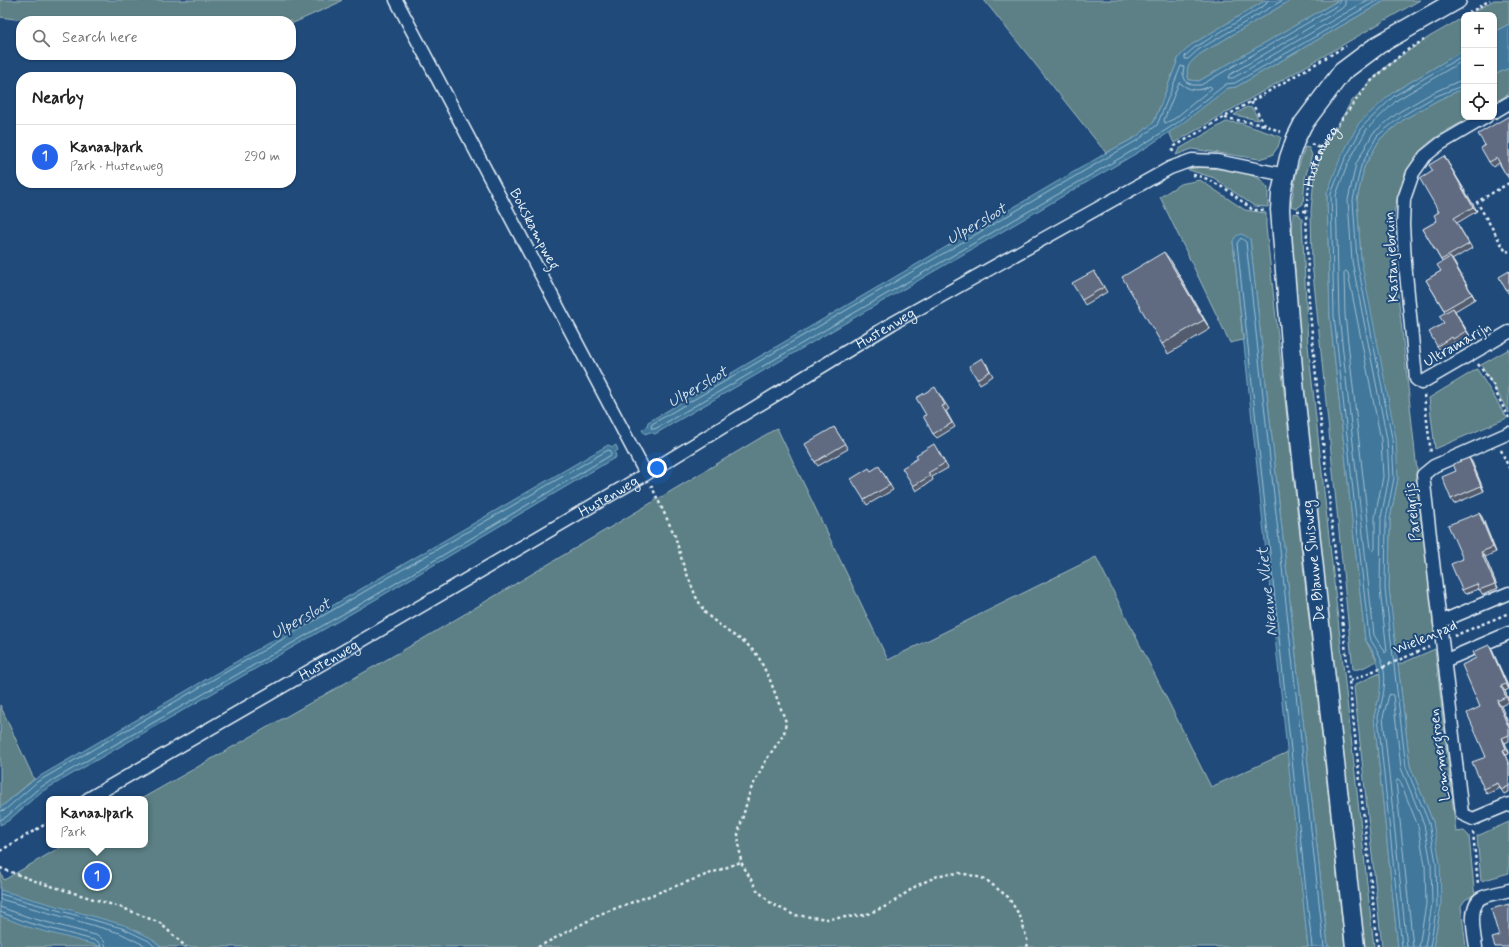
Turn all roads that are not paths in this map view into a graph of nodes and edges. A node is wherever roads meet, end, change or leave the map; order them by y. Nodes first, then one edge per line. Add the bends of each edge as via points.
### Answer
1 (396, 0) edge
2 (1457, 0) edge
3 (1509, 103) edge
4 (1497, 110) edge
5 (1481, 120) edge
6 (1285, 175) junction
7 (1509, 332) edge
8 (1421, 383) joint
9 (1509, 434) edge
10 (646, 474) junction
11 (1509, 593) edge
12 (1440, 622) junction
13 (1509, 633) edge
14 (1442, 642) joint
15 (1444, 661) junction
16 (93, 796) edge
17 (1509, 804) edge
18 (1509, 890) edge
19 (1355, 947) edge
20 (1476, 947) edge

1 - 10 street, Bokskampweg
2 - 6 main road, Hustenweg via 1378,45 1342,72 1303,124
3 - 4 street
5 - 8 street, Kastanjebruin via 1425,156 1413,173 1404,199 1405,262 1414,364 1416,379
6 - 10 street, Hustenweg via 1217,161 1192,160 1170,168 893,323
6 - 19 main road, De Blauwe Sluisweg via 1280,210 1295,393
7 - 8 street, Ultramarijn
9 - 12 street, Parelgrijs via 1434,466 1423,475
10 - 16 street, Hustenweg
11 - 12 street
12 - 14 street, Parelgrijs
13 - 15 street
14 - 15 street, Lommergroen
15 - 17 street, Lommergroen via 1462,814 1473,820
18 - 20 street via 1480,899 1475,906 1472,915

